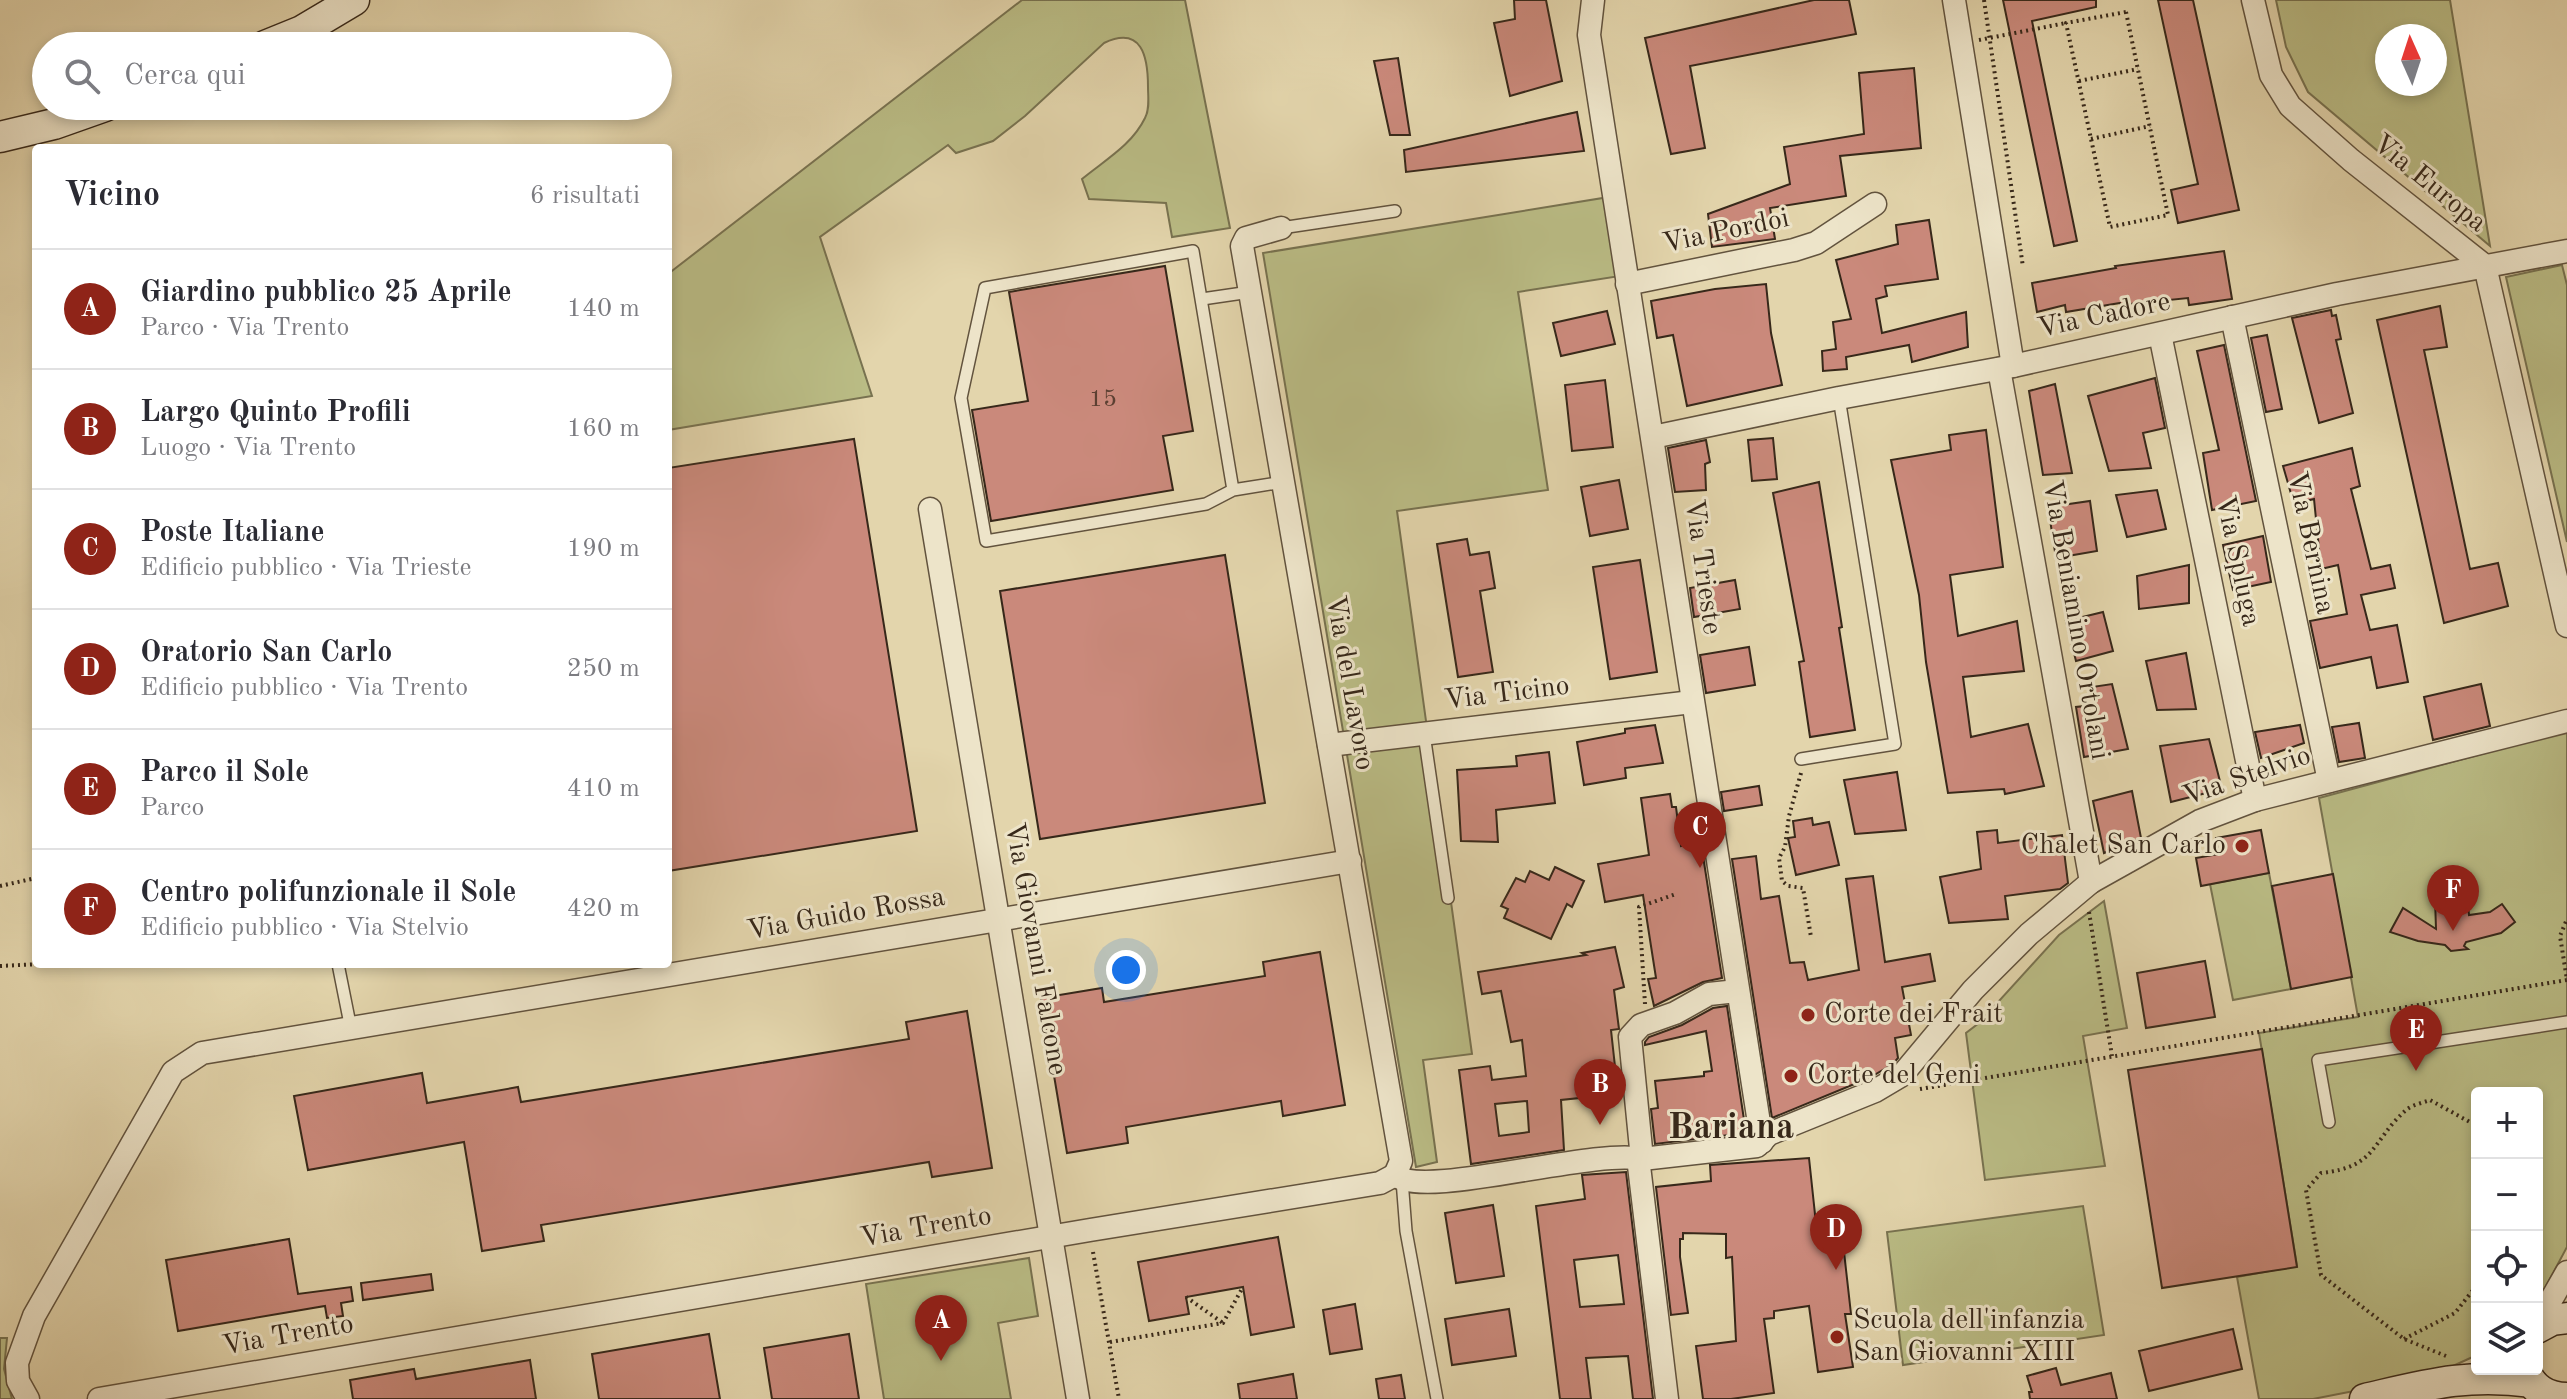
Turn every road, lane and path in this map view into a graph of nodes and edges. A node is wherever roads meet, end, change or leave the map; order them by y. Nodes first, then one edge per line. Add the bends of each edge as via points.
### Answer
1 (354, 0) edge
2 (1954, 0) edge
3 (1984, 0) edge
4 (2253, 0) edge
5 (1596, 1) edge
6 (2066, 23) junction
7 (300, 32) edge
8 (1989, 38) junction
9 (1961, 43) junction
10 (2138, 69) junction
11 (2079, 81) junction
12 (65, 120) edge
13 (54, 124) junction
14 (2150, 126) junction
15 (0, 137) edge
16 (2091, 139) junction
17 (0, 151) edge
18 (1875, 204) dead end
19 (1395, 211) dead end
20 (1281, 228) joint
21 (2567, 251) edge
22 (2485, 266) junction
23 (2023, 267) dead end
24 (1627, 284) junction
25 (1250, 292) junction
26 (1202, 299) junction
27 (2232, 317) junction
28 (2160, 334) junction
29 (2006, 368) junction
30 (1839, 398) junction
31 (1653, 437) junction
32 (1283, 482) junction
33 (1233, 490) junction
34 (930, 509) dead end
35 (2567, 626) edge
36 (1692, 702) junction
37 (2567, 721) edge
38 (1424, 734) junction
39 (1329, 745) junction
40 (1801, 759) joint
41 (2329, 781) junction
42 (2255, 800) junction
43 (1350, 861) junction
44 (32, 879) edge
45 (0, 886) edge
46 (2089, 893) junction
47 (1676, 894) dead end
48 (1448, 898) dead end
49 (999, 919) junction
50 (2567, 919) edge
51 (1811, 937) dead end
52 (32, 964) edge
53 (0, 966) edge
54 (672, 967) edge
55 (339, 968) edge
56 (667, 968) edge
57 (640, 972) edge
58 (1737, 991) junction
59 (1649, 1022) junction
60 (2567, 1022) edge
61 (351, 1029) junction
62 (2112, 1056) junction
63 (1909, 1090) dead end
64 (2329, 1122) dead end
65 (2471, 1123) edge
66 (1762, 1142) junction
67 (1642, 1159) junction
68 (1398, 1177) junction
69 (1090, 1230) junction
70 (1053, 1236) junction
71 (2567, 1272) edge
72 (1243, 1287) dead end
73 (2471, 1293) edge
74 (1186, 1297) dead end
75 (1223, 1323) junction
76 (2548, 1324) edge
77 (2404, 1339) junction
78 (1110, 1342) junction
79 (2460, 1367) edge
80 (2532, 1385) edge
81 (2567, 1398) edge
82 (28, 1399) edge
83 (99, 1399) edge
84 (1078, 1399) edge
85 (1119, 1399) edge
86 (1437, 1399) edge
87 (1667, 1399) edge
88 (2365, 1399) edge

1 - 7 main road
2 - 9 street, Via Beniamino Ortolani
3 - 8 path
4 - 22 street, Via Europa via 2271,75 2290,106
5 - 24 street, Via Trieste via 1589,35
6 - 8 path
6 - 10 path via 2126,12
6 - 11 path
8 - 9 path
8 - 23 path
9 - 29 street, Via Beniamino Ortolani
10 - 11 path
10 - 14 path
11 - 16 path
12 - 13 main road
13 - 15 main road
13 - 17 main road
14 - 16 path
14 - 16 path via 2168,215 2110,227
18 - 24 street, Via Pordoi via 1816,243
19 - 20 lane
20 - 25 street, Via del Lavoro via 1246,238 1242,246
21 - 22 street, Via Cadore
22 - 27 street, Via Cadore
22 - 35 street, Via Europa
24 - 31 street, Via Trieste
25 - 26 lane
25 - 32 street, Via del Lavoro
26 - 33 lane
26 - 33 lane via 1193,251 985,288 961,398 986,541 1206,504
27 - 28 street, Via Cadore
27 - 41 street, Via Bernina
28 - 29 street, Via Cadore
28 - 42 street, Via Spluga
29 - 30 street, Via Cadore
29 - 46 street, Via Beniamino Ortolani
30 - 31 street, Via Cadore
30 - 40 lane via 1895,744
31 - 36 street, Via Trieste
32 - 33 lane
32 - 39 street, Via del Lavoro
34 - 49 street, Via Giovanni Falcone
36 - 38 street, Via Ticino
36 - 58 street, Via Trieste
37 - 41 street, Via Stelvio
38 - 39 street, Via Ticino
38 - 48 lane
39 - 43 street, Via del Lavoro
40 - 51 path via 1779,858 1782,881 1803,888
41 - 42 street, Via Stelvio
42 - 46 street, Via Stelvio via 2200,821
43 - 49 street, Via Guido Rossa
43 - 68 street, Via del Lavoro via 1401,1161
44 - 45 path
46 - 62 path
46 - 66 street, Via Stelvio via 2029,934 1973,990 1902,1075 1769,1134
47 - 59 path via 1639,907
49 - 54 street, Via Guido Rossa
49 - 70 street, Via Giovanni Falcone
50 - 62 path via 2560,936 2567,980
52 - 53 path
55 - 61 lane
56 - 57 street, Via Guido Rossa
57 - 61 street, Via Guido Rossa
58 - 59 street via 1709,994
58 - 66 street, Via Trieste
59 - 67 street via 1630,1037
60 - 64 lane via 2318,1060
61 - 82 street via 202,1053 173,1072 34,1316 17,1363 18,1381
62 - 63 path
65 - 77 path via 2430,1100 2407,1108 2370,1154 2344,1170 2321,1173 2306,1190 2321,1275
66 - 67 street, Via Trento
67 - 68 street, Via Trento via 1427,1182
67 - 87 street
68 - 69 street, Via Trento
68 - 86 lane
69 - 70 street, Via Trento
69 - 78 path
70 - 83 street, Via Trento
70 - 84 street, Via Giovanni Falcone
71 - 76 street via 2547,1307
72 - 75 path
73 - 77 path via 2455,1313
74 - 75 path
75 - 78 path
77 - 79 path
78 - 85 path
79 - 80 main road
79 - 88 main road
80 - 81 main road via 2548,1396

